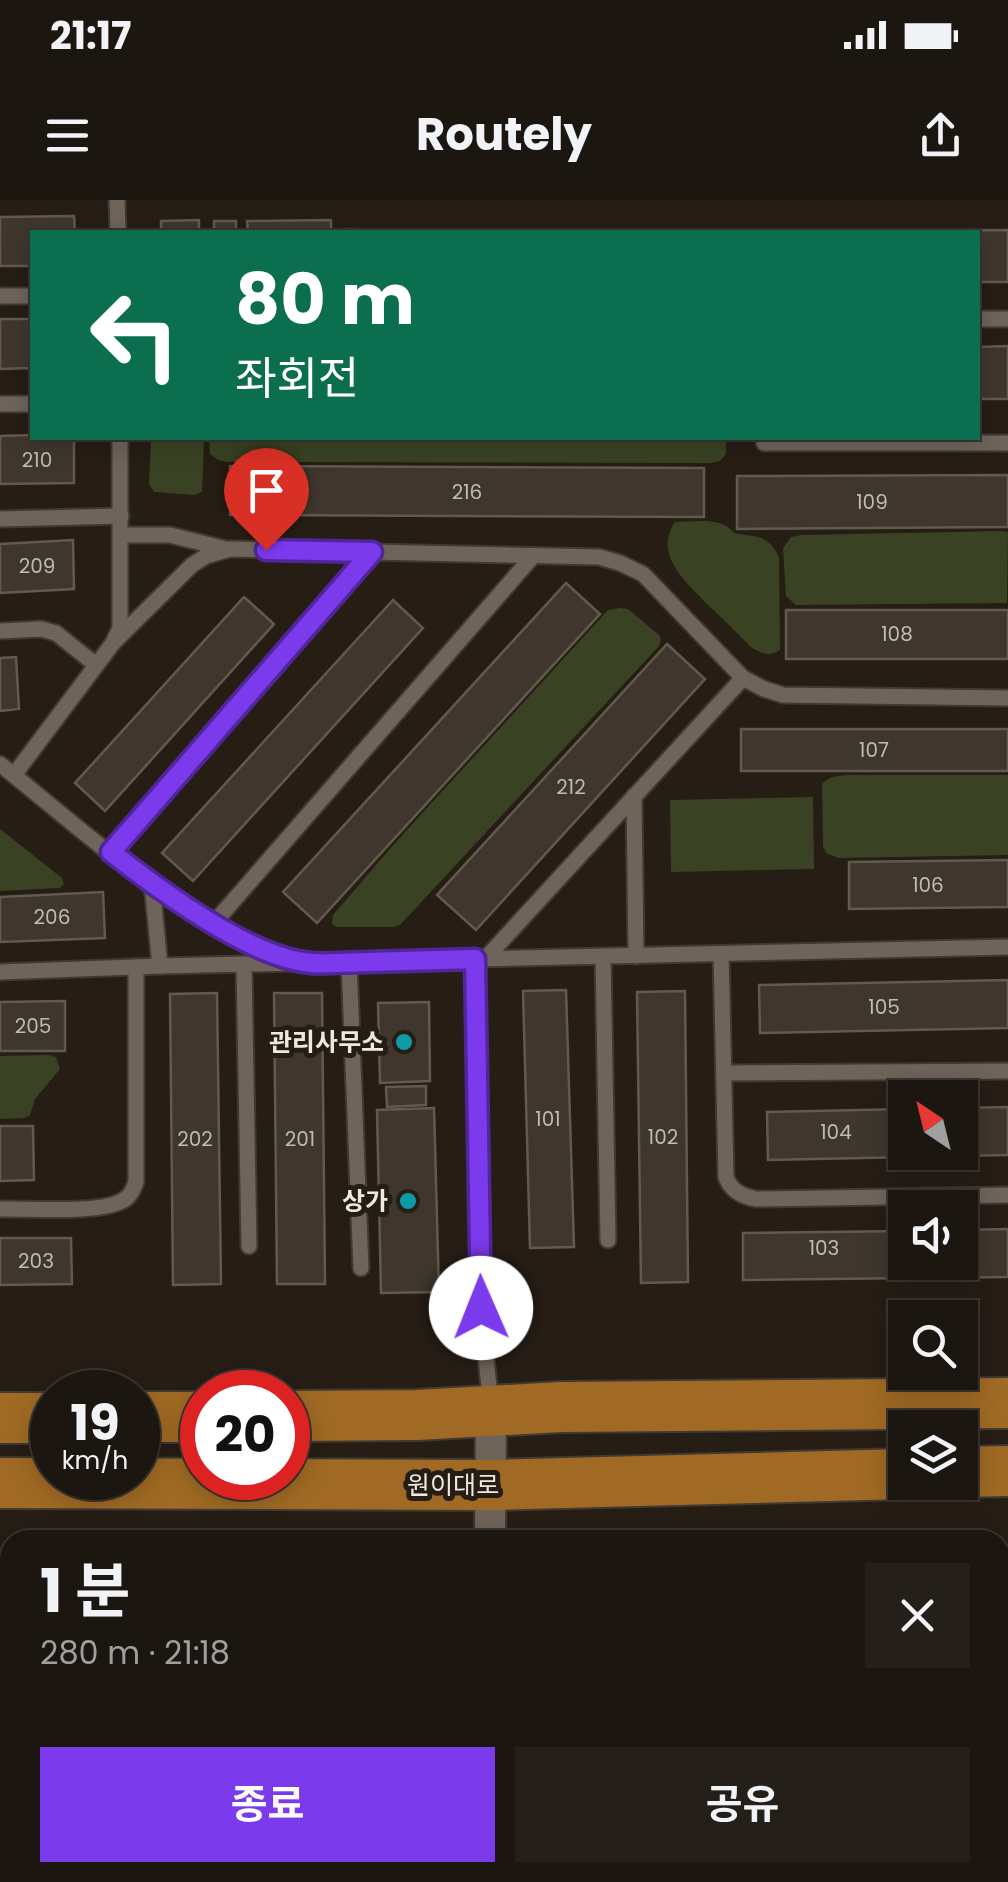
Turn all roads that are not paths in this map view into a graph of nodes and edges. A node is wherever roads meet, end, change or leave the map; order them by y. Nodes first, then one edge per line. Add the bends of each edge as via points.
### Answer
1 (118, 200) edge
2 (118, 230) edge
3 (0, 296) edge
4 (30, 296) edge
5 (980, 319) edge
6 (1008, 319) edge
7 (0, 404) edge
8 (30, 404) edge
9 (120, 440) edge
10 (764, 442) dead end
11 (1008, 443) edge
12 (121, 516) junction
13 (0, 519) edge
14 (121, 535) junction
15 (230, 550) junction
16 (372, 552) junction
17 (533, 556) junction
18 (0, 630) edge
19 (113, 643) junction
20 (96, 666) junction
21 (743, 678) junction
22 (1008, 698) edge
23 (0, 764) edge
24 (14, 775) junction
25 (634, 796) junction
26 (111, 852) junction
27 (152, 885) junction
28 (214, 923) junction
29 (1008, 947) edge
30 (720, 954) junction
31 (604, 956) junction
32 (636, 956) junction
33 (480, 959) junction
34 (349, 962) junction
35 (310, 963) junction
36 (244, 965) junction
37 (160, 966) junction
38 (136, 967) junction
39 (0, 972) edge
40 (1008, 1071) edge
41 (724, 1073) junction
42 (1008, 1195) edge
43 (0, 1209) edge
44 (608, 1240) dead end
45 (248, 1246) dead end
46 (361, 1268) dead end
47 (1008, 1403) edge
48 (491, 1411) junction
49 (310, 1416) edge
50 (0, 1418) edge
51 (30, 1418) edge
52 (1008, 1471) edge
53 (978, 1472) edge
54 (888, 1474) edge
55 (0, 1482) edge
56 (490, 1486) junction
57 (490, 1530) edge

1 - 2 lane
3 - 4 lane
5 - 6 lane
7 - 8 lane
9 - 12 lane
10 - 11 lane
12 - 13 lane
12 - 14 lane
14 - 15 lane via 170,535
14 - 19 lane via 122,609
15 - 16 lane
15 - 19 lane via 192,565
16 - 17 lane
16 - 26 lane
17 - 21 lane via 599,558 643,574
17 - 28 lane
18 - 20 lane via 56,633
19 - 20 lane
20 - 24 lane
21 - 22 lane via 784,695
21 - 25 lane
23 - 24 lane
24 - 26 lane
25 - 32 lane
25 - 33 lane
26 - 27 lane
27 - 28 lane
27 - 37 lane
28 - 35 lane
29 - 30 lane
30 - 32 lane
30 - 41 lane
31 - 32 lane
31 - 33 lane
31 - 44 lane
33 - 34 lane
33 - 48 lane via 481,1308
34 - 35 lane
34 - 46 lane
35 - 36 lane
36 - 37 lane
36 - 45 lane
37 - 38 lane
38 - 39 lane
38 - 43 lane via 132,1194 100,1208
40 - 41 lane
41 - 42 lane via 726,1177 743,1196
47 - 48 main road
48 - 49 main road
48 - 56 street
50 - 51 main road
52 - 53 main road
54 - 56 main road, 원이대로
55 - 56 main road, 원이대로
56 - 57 street

